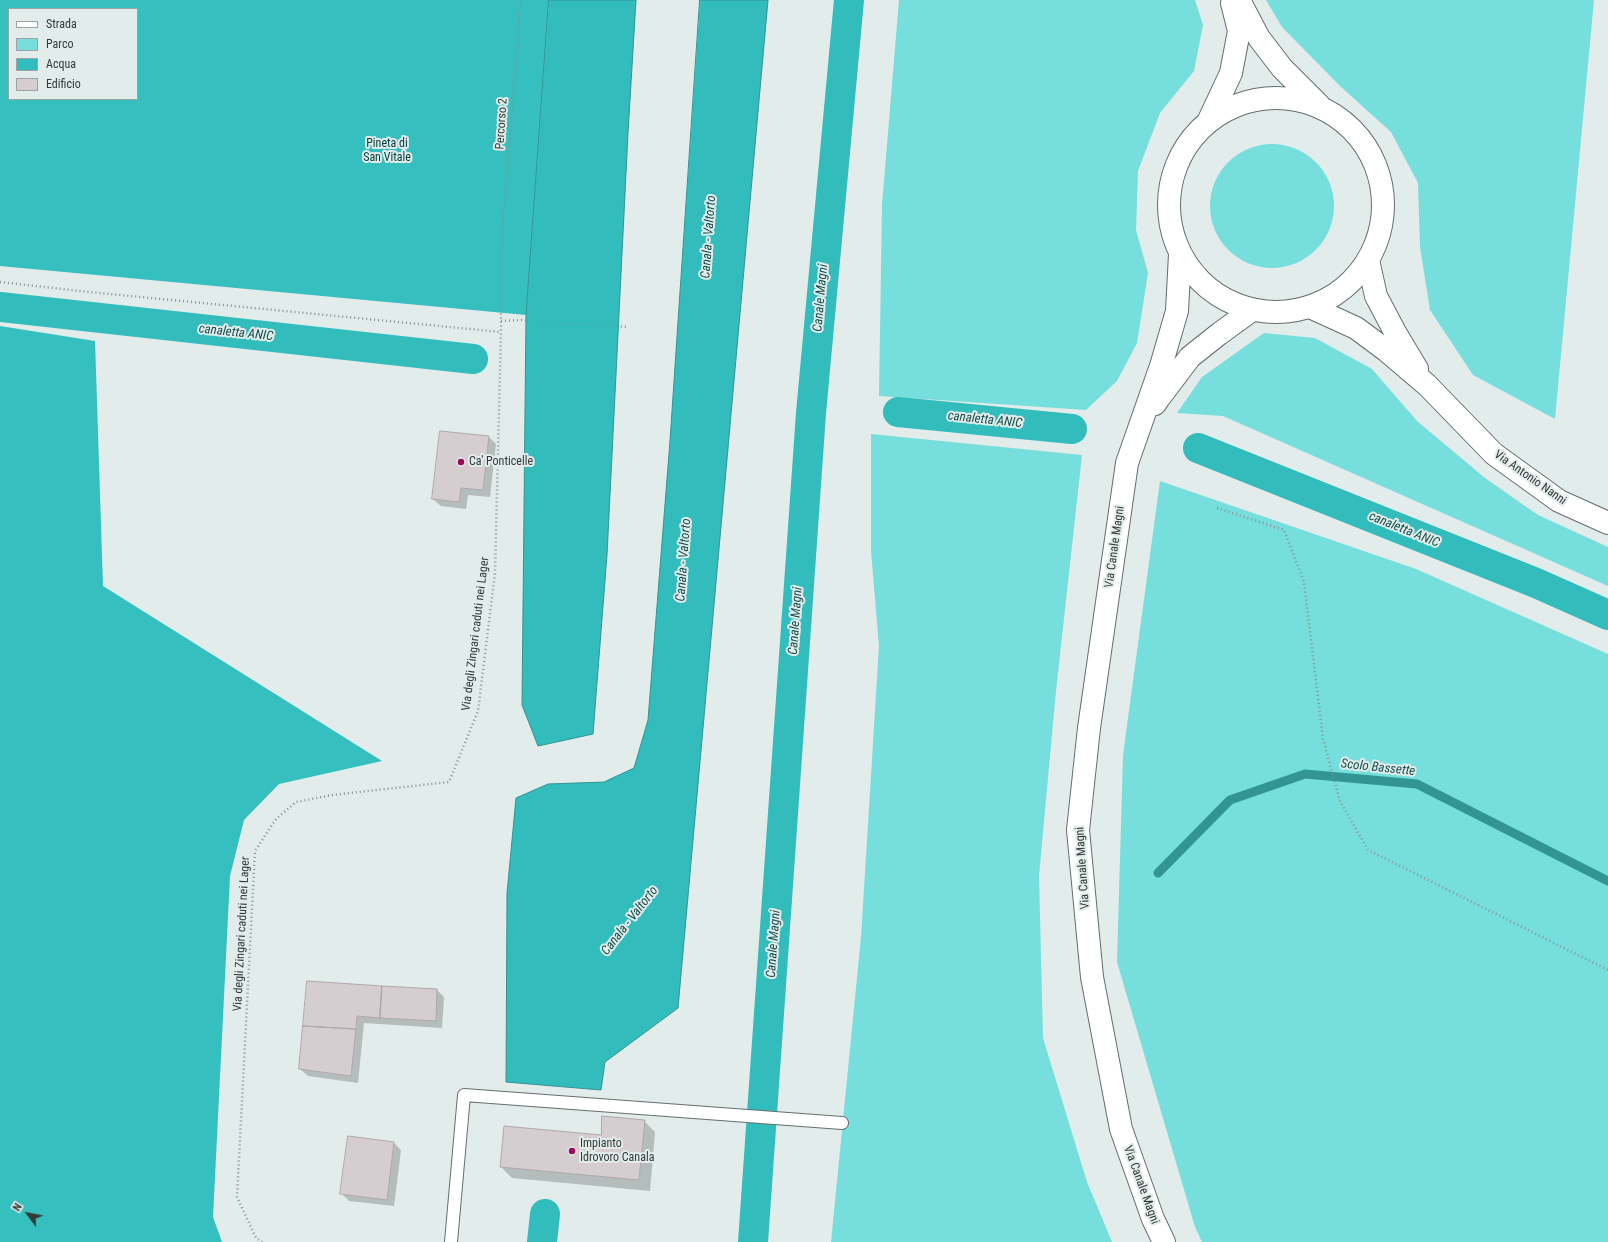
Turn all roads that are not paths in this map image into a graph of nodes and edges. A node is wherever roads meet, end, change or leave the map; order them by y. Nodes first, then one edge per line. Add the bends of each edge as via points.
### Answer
1 (1232, 0) edge
2 (1238, 0) edge
3 (1321, 107) junction
4 (1209, 120) junction
5 (1180, 254) junction
6 (1368, 260) junction
7 (1310, 307) junction
8 (1252, 310) junction
9 (1427, 386) junction
10 (1127, 463) junction
11 (1608, 523) edge
12 (842, 1123) dead end
13 (451, 1242) edge
14 (1164, 1242) edge

1 - 4 main road via 1239,31 1231,73
2 - 3 main road via 1259,38 1282,68
3 - 4 main road via 1293,98 1263,98 1234,105
3 - 6 main road via 1346,123 1356,134 1366,146 1378,173 1383,202 1380,232
4 - 5 main road via 1184,148 1171,182 1169,219
5 - 8 main road via 1198,280 1223,299
5 - 10 main road, Via Canale Magni via 1177,311 1162,366
6 - 7 main road via 1353,280 1333,296
6 - 9 main road, Via Antonio Nanni via 1376,296
7 - 8 main road via 1281,312
7 - 9 main road, Via Antonio Nanni via 1356,328
8 - 10 main road, Via Canale Magni via 1190,358 1158,398
9 - 11 main road, Via Antonio Nanni via 1494,454 1559,501
10 - 14 main road, Via Canale Magni via 1089,728 1078,830 1092,977 1121,1129 1152,1219
12 - 13 lane via 464,1095

